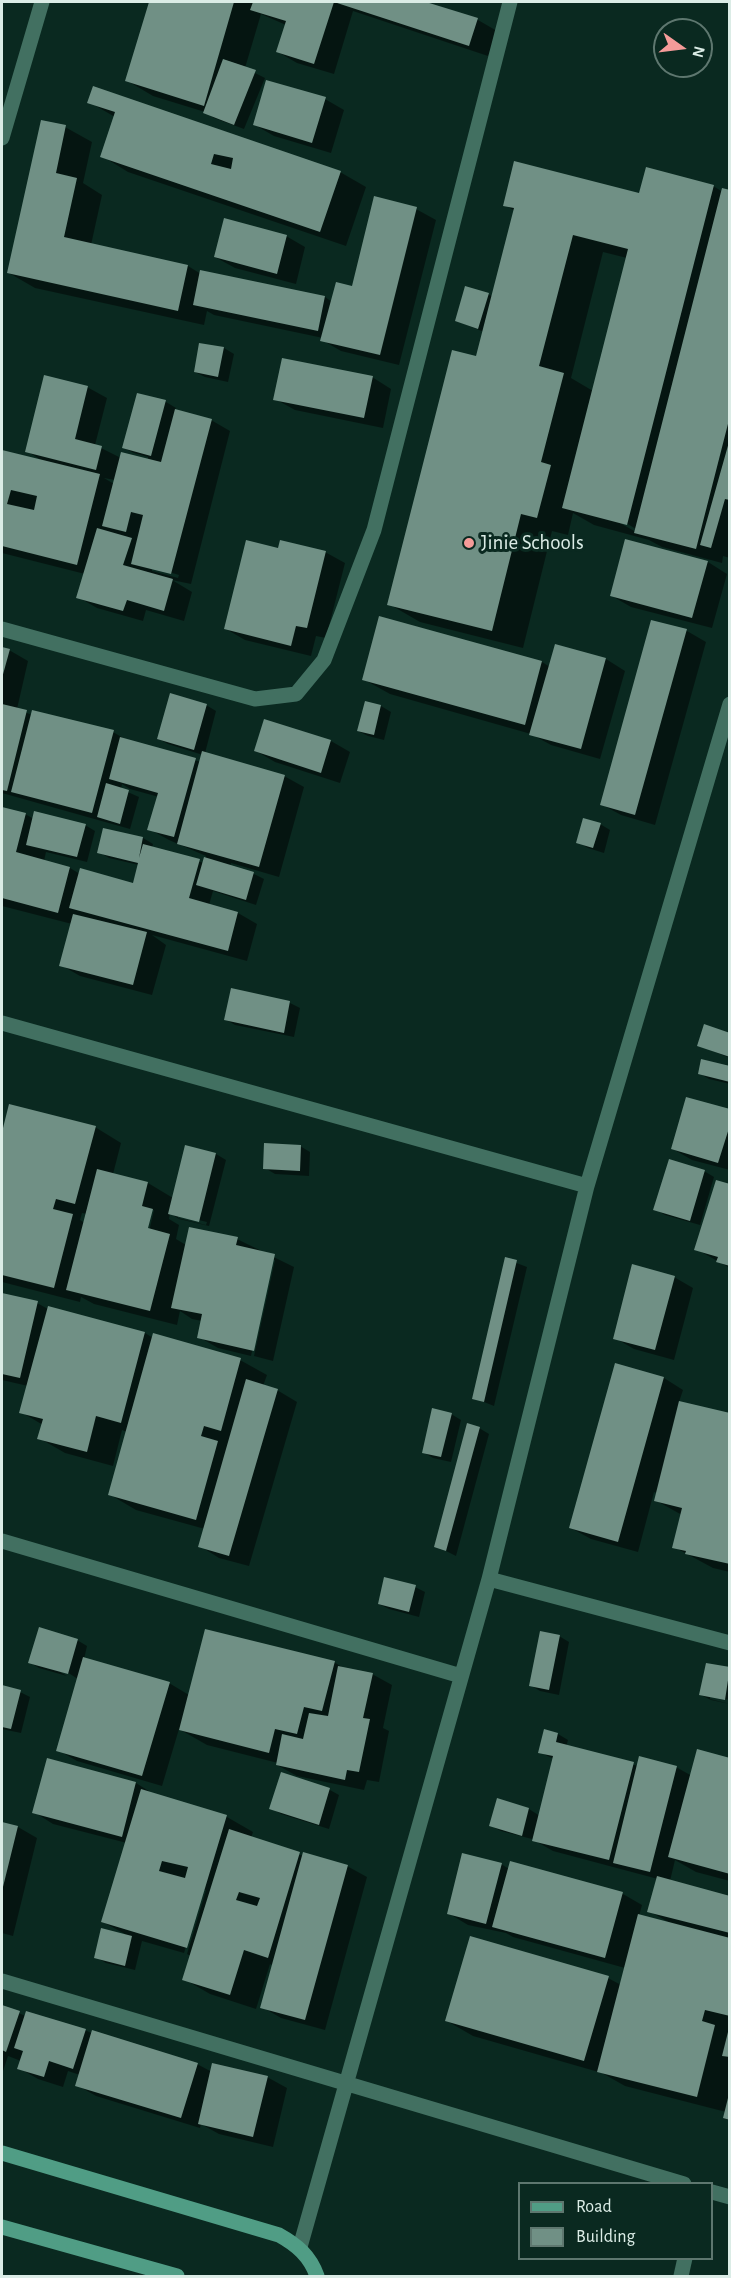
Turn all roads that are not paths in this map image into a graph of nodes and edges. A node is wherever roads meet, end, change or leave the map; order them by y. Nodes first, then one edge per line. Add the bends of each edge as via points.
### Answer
1 (42, 2) edge
2 (510, 2) edge
3 (2, 138) edge
4 (2, 629) edge
5 (729, 705) edge
6 (2, 1023) edge
7 (588, 1186) junction
8 (2, 1541) edge
9 (489, 1579) junction
10 (729, 1643) edge
11 (461, 1676) junction
12 (2, 1980) edge
13 (346, 2084) junction
14 (2, 2152) edge
15 (677, 2182) edge
16 (713, 2193) edge
17 (729, 2197) edge
18 (2, 2227) edge
19 (300, 2247) junction
20 (685, 2260) edge
21 (177, 2277) edge
22 (317, 2277) edge
23 (681, 2277) edge

1 - 3 street
2 - 4 street via 374,530 324,660 296,694 255,699
5 - 7 street
6 - 7 street
7 - 9 street
8 - 11 street
9 - 10 street
9 - 11 street
11 - 13 street
12 - 13 street
13 - 15 street
13 - 19 street
14 - 19 street via 279,2235
16 - 17 street
18 - 21 street
19 - 22 street
20 - 23 street

